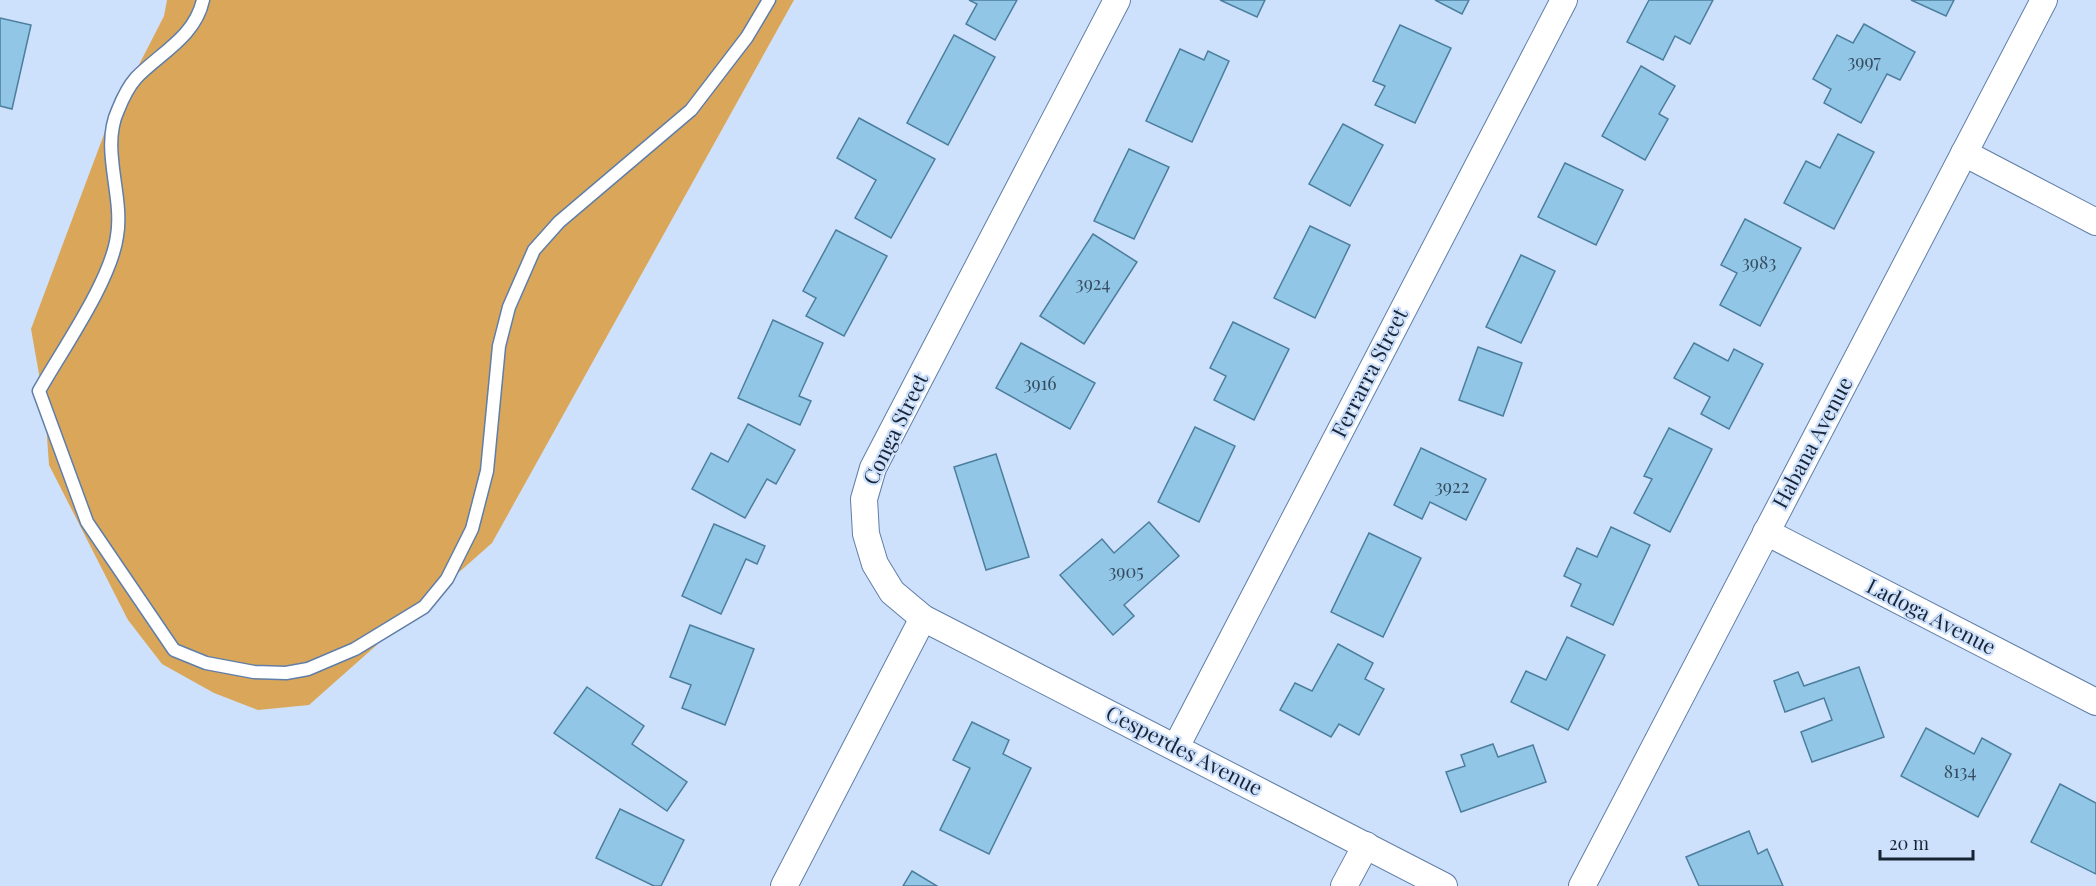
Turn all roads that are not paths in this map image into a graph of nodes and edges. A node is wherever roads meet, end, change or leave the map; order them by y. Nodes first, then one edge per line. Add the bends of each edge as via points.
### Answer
1 (203, 0) edge
2 (769, 0) edge
3 (1117, 0) edge
4 (1564, 0) edge
5 (2044, 0) edge
6 (1965, 153) junction
7 (2096, 222) edge
8 (1766, 532) junction
9 (923, 618) junction
10 (2096, 702) edge
11 (1176, 747) junction
12 (1365, 845) junction
13 (784, 886) edge
14 (1344, 886) edge
15 (1444, 886) edge
16 (1582, 886) edge

1 - 2 lane via 191,27 135,79 117,111 110,140 119,208 118,236 110,266 39,391 87,522 174,650 206,663 286,674 355,649 424,606 447,579 472,529 488,471 499,346 509,307 534,250 559,222 691,110 747,37
3 - 9 street, Conga Street via 873,468 864,499 866,534 875,564 892,592
4 - 11 street, Ferrarra Street
5 - 6 street, Habana Avenue
6 - 7 street
6 - 8 street, Habana Avenue
8 - 10 street, Ladoga Avenue
8 - 16 street, Habana Avenue
9 - 11 street, Cesperdes Avenue
9 - 13 street
11 - 12 street, Cesperdes Avenue
12 - 14 street
12 - 15 street, Cesperdes Avenue

